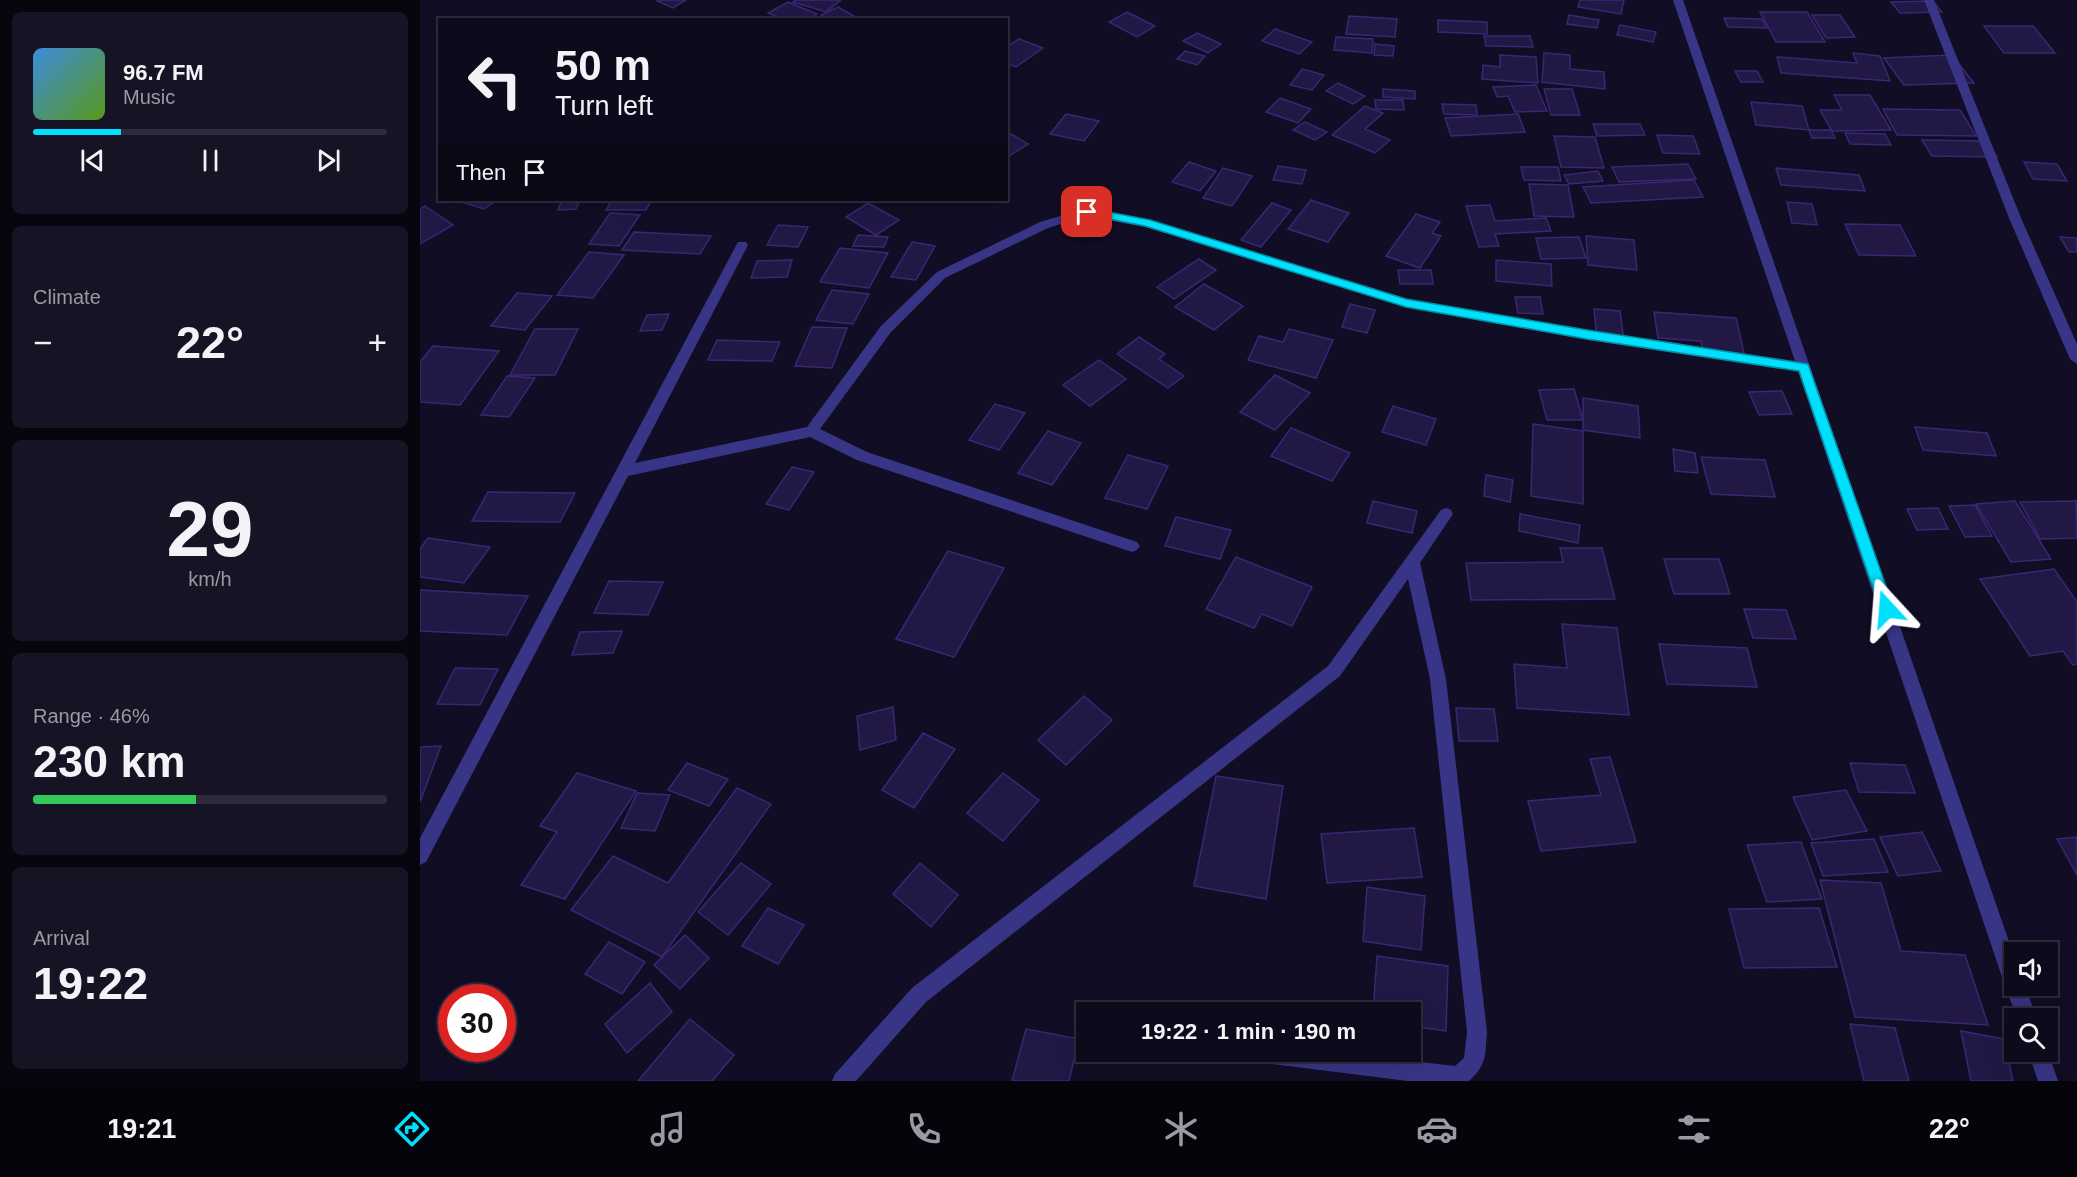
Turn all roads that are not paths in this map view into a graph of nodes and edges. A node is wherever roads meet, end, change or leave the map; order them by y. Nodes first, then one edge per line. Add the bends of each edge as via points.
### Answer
1 (1678, 0) edge
2 (1929, 0) edge
3 (742, 244) dead end
4 (2077, 360) edge
5 (1804, 368) junction
6 (811, 431) junction
7 (623, 471) junction
8 (1446, 514) dead end
9 (1132, 546) dead end
10 (1412, 562) junction
11 (420, 856) edge
12 (2004, 952) edge
13 (1337, 1062) edge
14 (2041, 1062) edge
15 (842, 1081) edge
16 (2048, 1081) edge

1 - 5 street
2 - 4 street via 2015,218
3 - 7 street
5 - 6 street via 1406,303 1146,223 1087,212 1044,225 941,276 886,329
5 - 12 street
6 - 7 street
6 - 9 street via 862,456
7 - 11 street
8 - 10 street
10 - 13 street via 1438,679 1477,1032 1474,1063 1458,1077
10 - 15 street via 1334,671 919,995
14 - 16 street

